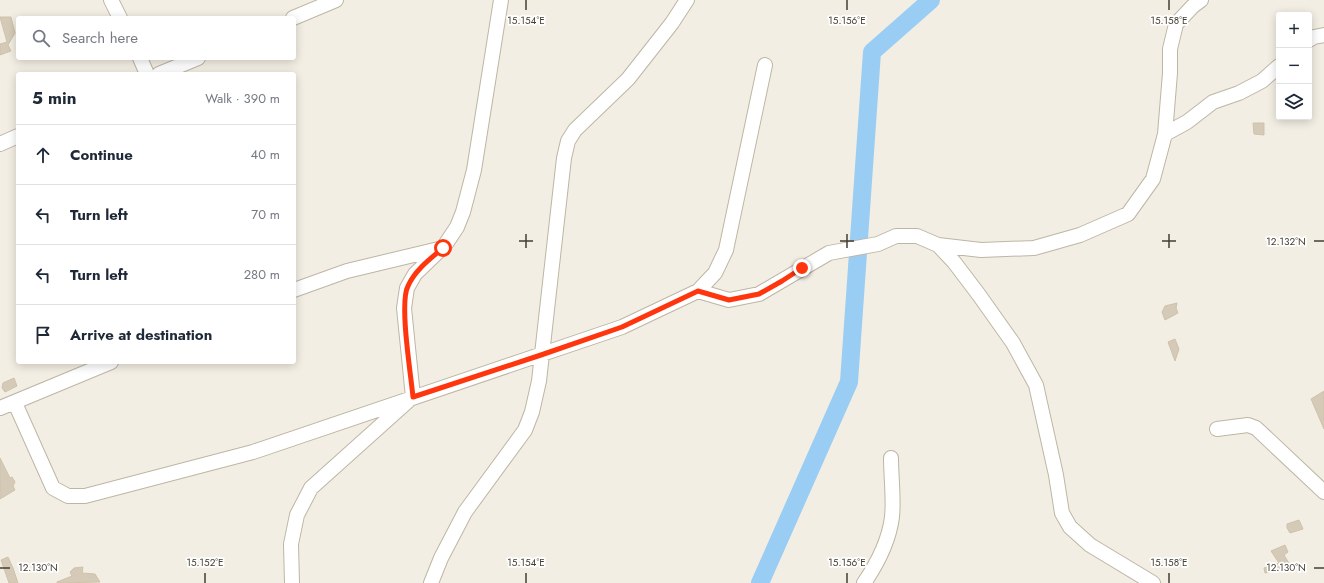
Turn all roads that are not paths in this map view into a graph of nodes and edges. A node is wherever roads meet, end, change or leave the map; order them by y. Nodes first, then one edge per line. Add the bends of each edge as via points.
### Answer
1 (110, 0) edge
2 (336, 0) edge
3 (501, 0) edge
4 (687, 0) edge
5 (1201, 0) edge
6 (119, 16) edge
7 (296, 17) edge
8 (1324, 35) edge
9 (1312, 39) edge
10 (141, 60) edge
11 (193, 60) edge
12 (765, 65) dead end
13 (1276, 69) edge
14 (146, 72) edge
15 (164, 72) edge
16 (1165, 134) junction
17 (16, 137) edge
18 (0, 144) edge
19 (938, 245) junction
20 (443, 248) junction
21 (296, 289) edge
22 (698, 291) junction
23 (541, 355) junction
24 (106, 364) edge
25 (413, 397) junction
26 (16, 403) junction
27 (0, 408) edge
28 (1217, 429) dead end
29 (891, 458) dead end
30 (1324, 492) edge
31 (292, 583) edge
32 (431, 583) edge
33 (864, 583) edge
34 (1153, 583) edge

1 - 6 street
2 - 7 street
3 - 20 street via 474,170 463,212
4 - 23 street via 628,79 575,130 568,141
5 - 16 street via 1176,24 1170,49
8 - 9 street
10 - 14 street
11 - 15 street
12 - 22 street via 726,250 715,273
13 - 16 street via 1262,81 1213,102 1187,122
16 - 19 street via 1153,179 1128,214 1080,235 1034,248 982,250
17 - 18 street
19 - 22 street via 917,236 896,236 878,244 829,253 759,294 729,300
19 - 34 street via 954,262 1013,342 1036,386 1055,468 1062,513 1070,527 1090,545
20 - 21 street via 347,271
20 - 25 street via 415,274 407,288 404,308
22 - 23 street via 622,327
23 - 25 street
23 - 32 street via 539,381 525,430 465,512
24 - 26 street
25 - 26 street via 253,452 85,496 68,496 53,488
25 - 31 street via 311,488 297,515 291,544
26 - 27 street
28 - 30 street via 1248,425 1256,428
29 - 33 street via 892,518 886,543

